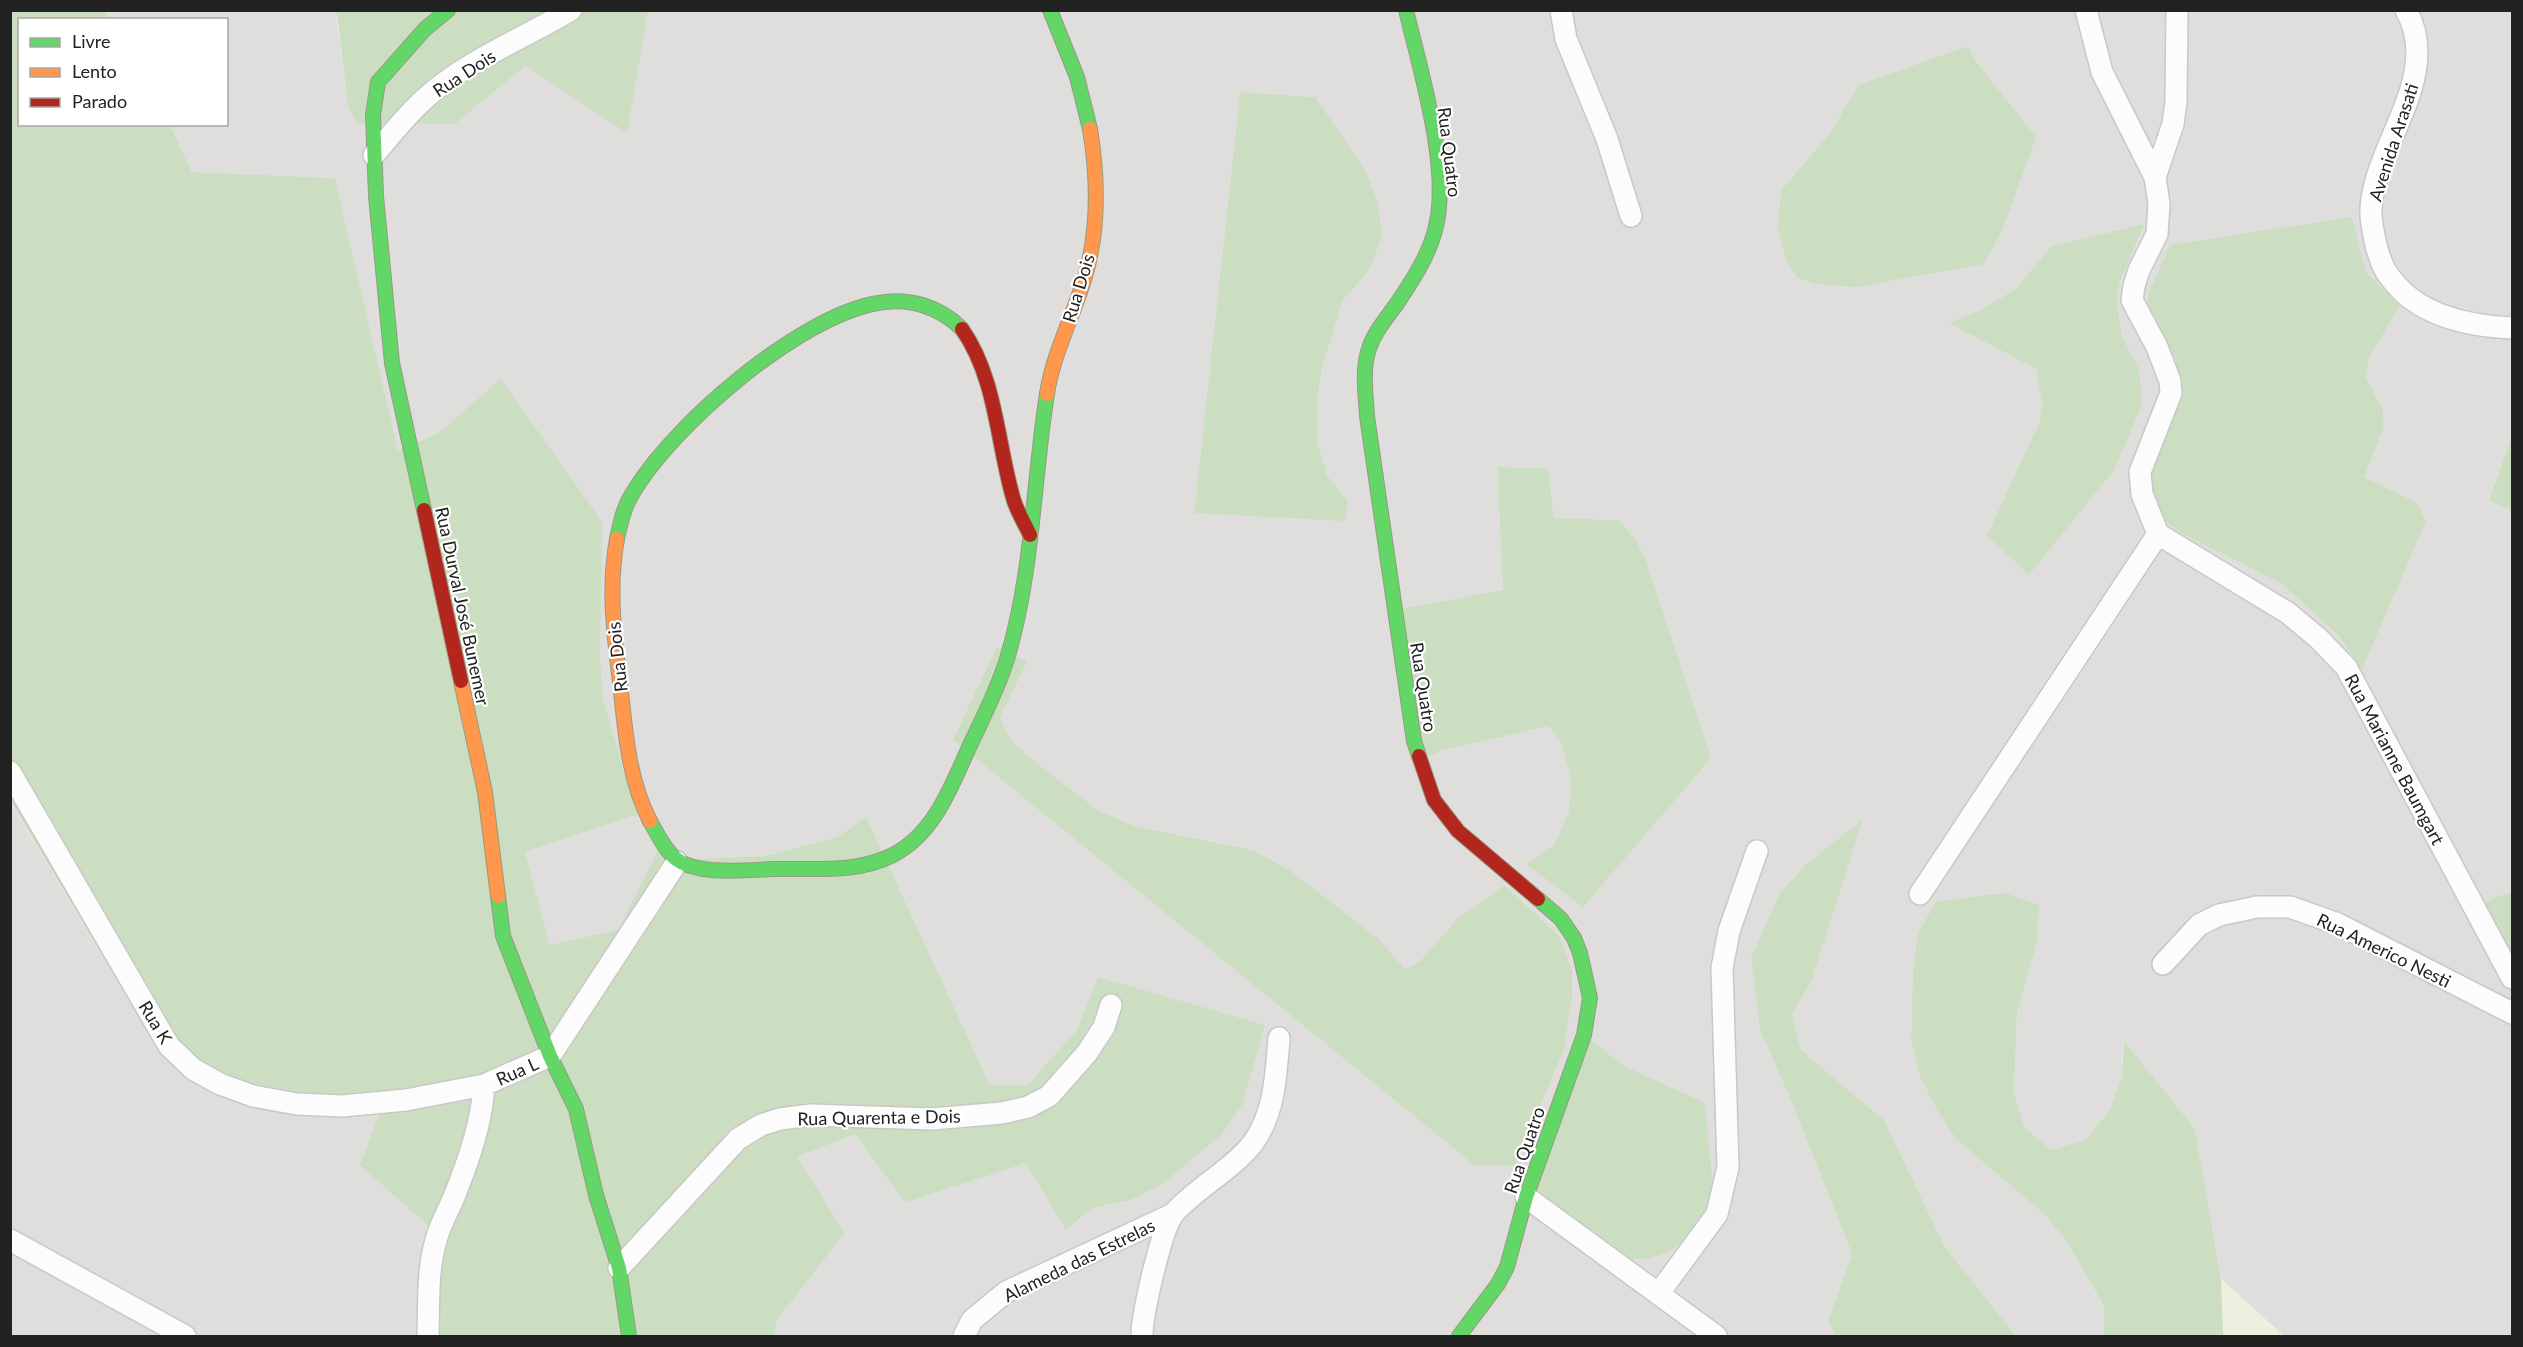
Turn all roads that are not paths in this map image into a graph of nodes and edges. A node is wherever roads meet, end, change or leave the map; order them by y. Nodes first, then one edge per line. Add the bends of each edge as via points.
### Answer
1 (448, 10) edge
2 (571, 10) edge
3 (1050, 10) edge
4 (1406, 10) edge
5 (1561, 10) edge
6 (2086, 10) edge
7 (2177, 10) edge
8 (2406, 10) edge
9 (374, 155) junction
10 (2155, 177) junction
11 (1632, 216) dead end
12 (2512, 328) edge
13 (1030, 534) junction
14 (2158, 534) junction
15 (10, 772) edge
16 (1757, 851) dead end
17 (677, 862) junction
18 (1920, 894) dead end
19 (2163, 964) dead end
20 (2512, 978) edge
21 (1111, 1005) dead end
22 (2512, 1013) edge
23 (1279, 1038) dead end
24 (550, 1056) junction
25 (484, 1085) junction
26 (1526, 1197) junction
27 (1173, 1214) junction
28 (10, 1240) edge
29 (619, 1268) junction
30 (1659, 1293) junction
31 (185, 1336) edge
32 (428, 1336) edge
33 (629, 1336) edge
34 (964, 1336) edge
35 (1142, 1336) edge
36 (1459, 1336) edge
37 (1716, 1336) edge

1 - 9 street via 425,29 378,82 373,115
2 - 9 street, Rua Dois via 443,84 408,114
3 - 13 street, Rua Dois via 1085,103 1093,142 1096,192 1086,274 1049,381
4 - 26 street, Rua Quatro via 1434,149 1440,201 1436,230 1406,290 1375,336 1365,373 1367,416 1414,741 1434,800 1445,817 1561,919 1580,953 1590,998 1584,1035
5 - 11 street via 1566,39 1607,140
6 - 10 street via 2102,72
7 - 10 street via 2176,102 2173,124
8 - 12 street, Avenida Arasati via 2416,39 2416,70 2376,182 2371,209 2383,269 2403,295 2431,312
9 - 24 street, Rua Durval José Bunemer via 392,363 485,792 504,936
10 - 14 street via 2159,204 2157,234 2139,270 2133,300 2157,347 2172,393 2140,472 2142,494
13 - 17 street, Rua Dois via 1010,651 944,803 914,841 880,864 839,869 696,868
13 - 17 street, Rua Dois via 1014,502 977,353 954,319 927,307 901,300 872,303 828,320 767,358 694,417 666,447 628,500 613,564 614,633 630,754 647,812
14 - 18 street
14 - 20 street, Rua Marianne Baumgart via 2288,613 2346,667
15 - 25 street, Rua K via 169,1046 193,1069 253,1096 297,1104 342,1106 406,1100
16 - 30 street via 1729,931 1722,968 1728,1167 1725,1187 1717,1214
17 - 24 street
19 - 22 street, Rua Americo Nesti via 2199,925 2219,915 2257,907 2290,908 2338,924
21 - 29 street, Rua Quarenta e Dois via 1104,1027 1088,1053 1049,1096 1028,1107 932,1119 811,1115 761,1125 738,1138
23 - 27 street via 1275,1087 1265,1122 1252,1144
24 - 25 street, Rua L
24 - 29 street via 576,1109 596,1195
25 - 32 street via 478,1126 430,1263
26 - 30 street
26 - 36 street, Rua Quatro via 1507,1267
27 - 34 street, Alameda das Estrelas via 1006,1292 972,1320
27 - 35 street via 1150,1285
28 - 31 street
29 - 33 street
30 - 37 street

